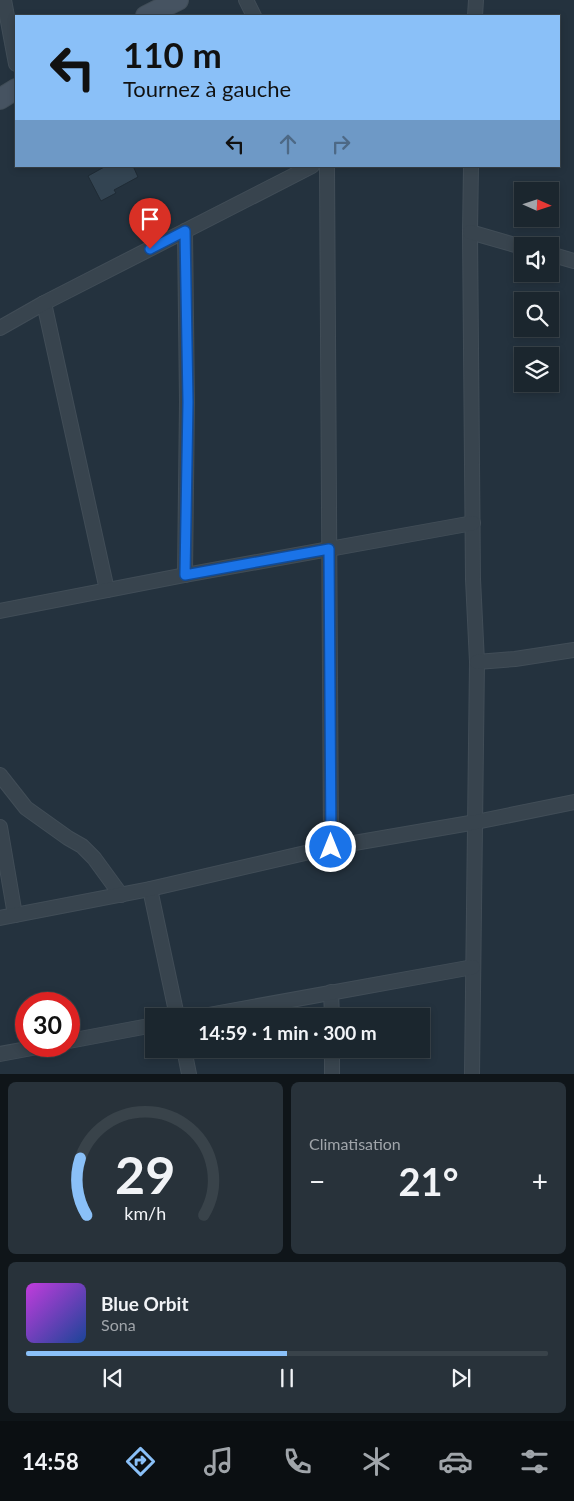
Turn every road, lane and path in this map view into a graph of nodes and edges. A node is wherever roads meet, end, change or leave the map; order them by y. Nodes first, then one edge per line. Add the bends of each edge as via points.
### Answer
1 (4, 0) edge
2 (178, 0) edge
3 (246, 0) edge
4 (476, 0) edge
5 (148, 15) edge
6 (254, 15) edge
7 (475, 15) edge
8 (15, 59) edge
9 (15, 90) edge
10 (0, 100) edge
11 (310, 167) edge
12 (327, 167) edge
13 (471, 167) edge
14 (185, 231) junction
15 (470, 232) junction
16 (514, 245) edge
17 (559, 257) edge
18 (574, 261) edge
19 (44, 303) junction
20 (0, 328) edge
21 (473, 523) junction
22 (329, 549) junction
23 (185, 575) junction
24 (106, 590) junction
25 (0, 611) edge
26 (574, 650) edge
27 (477, 662) junction
28 (0, 774) edge
29 (574, 802) edge
30 (476, 822) junction
31 (0, 827) edge
32 (331, 847) junction
33 (150, 889) junction
34 (121, 895) junction
35 (15, 915) junction
36 (0, 918) edge
37 (473, 967) junction
38 (331, 992) junction
39 (175, 1008) edge
40 (246, 1008) edge
41 (332, 1008) edge
42 (145, 1028) edge
43 (80, 1040) edge
44 (15, 1051) edge
45 (0, 1054) edge
46 (186, 1058) edge
47 (332, 1058) edge
48 (189, 1074) edge
49 (332, 1074) edge
50 (472, 1074) edge

1 - 8 street
2 - 5 street
3 - 6 street
4 - 7 street
9 - 10 street
11 - 14 street
12 - 22 street
13 - 15 street
14 - 19 street
14 - 23 street via 188,402
15 - 16 street
15 - 21 street
17 - 18 street
19 - 20 street
19 - 24 street
21 - 22 street
21 - 27 street
22 - 23 street
22 - 32 street
23 - 24 street
24 - 25 street
26 - 27 street
27 - 30 street
28 - 34 street via 26,808 82,846 94,858
29 - 30 street
30 - 32 street
30 - 37 street
31 - 35 street
32 - 33 street
33 - 34 street
33 - 39 street
34 - 35 street
35 - 36 street
37 - 38 street
37 - 50 street
38 - 40 street
38 - 41 street
42 - 43 street
44 - 45 street
46 - 48 street
47 - 49 street

